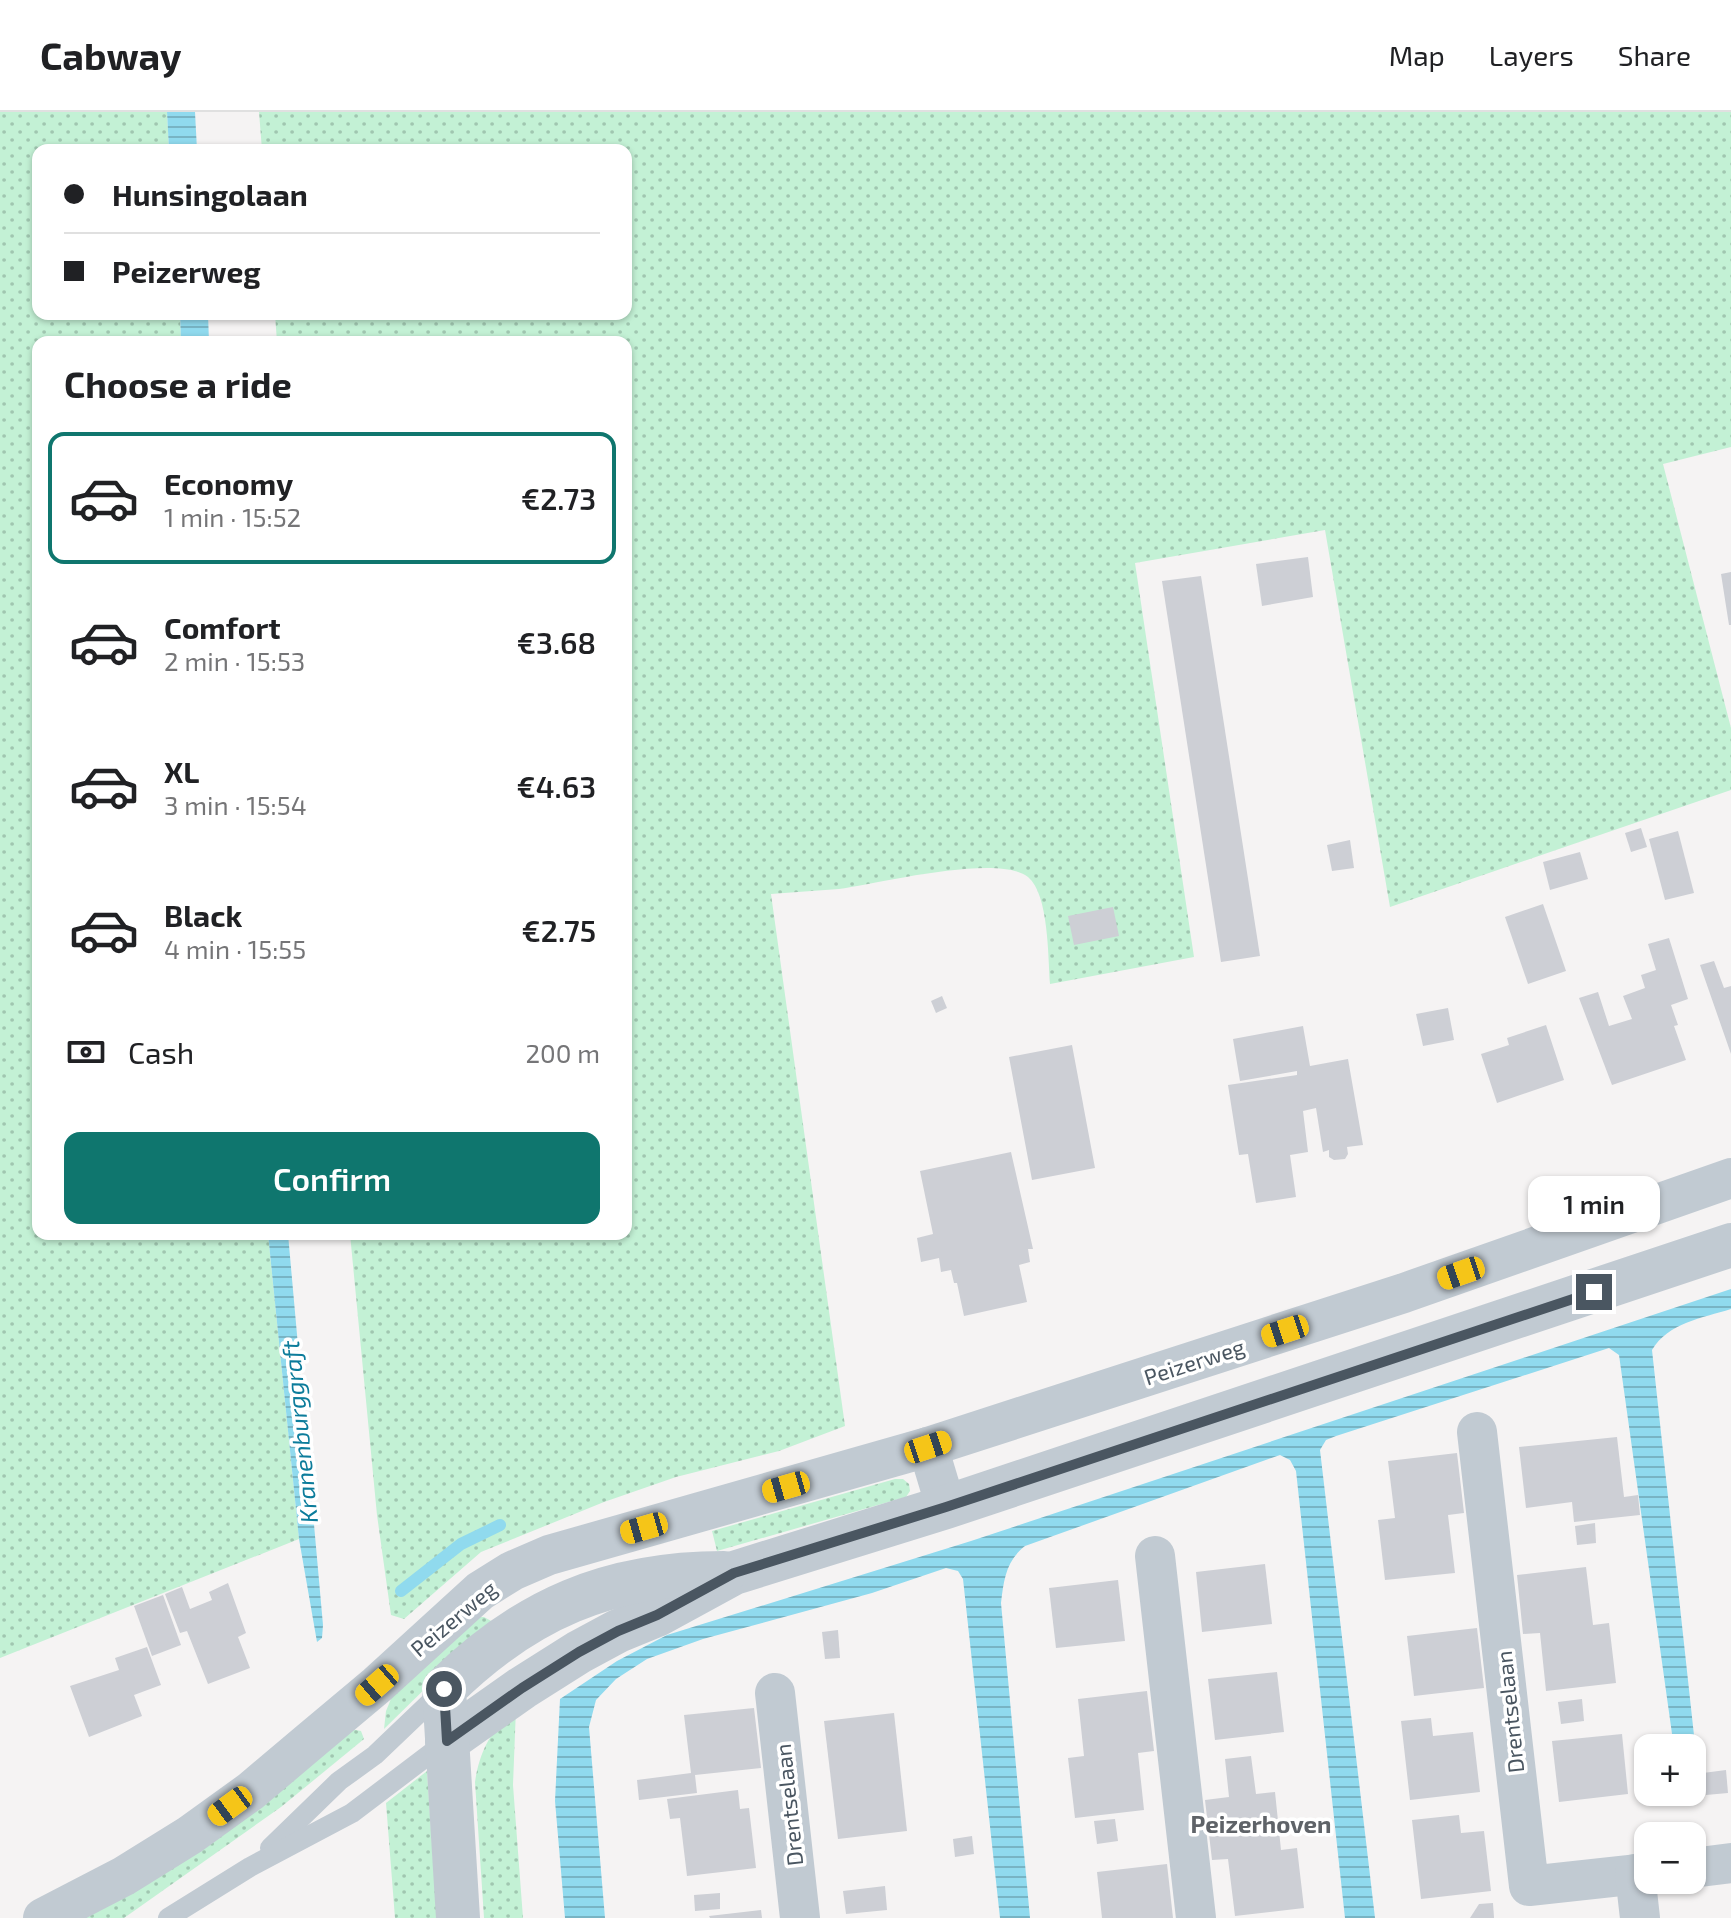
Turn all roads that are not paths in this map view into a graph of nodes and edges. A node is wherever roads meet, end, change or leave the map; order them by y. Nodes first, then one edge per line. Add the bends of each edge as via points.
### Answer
1 (1731, 1178) edge
2 (1731, 1245) edge
3 (1477, 1432) dead end
4 (928, 1447) junction
5 (946, 1507) junction
6 (1155, 1556) dead end
7 (734, 1573) junction
8 (444, 1689) junction
9 (775, 1693) dead end
10 (447, 1741) junction
11 (1731, 1863) edge
12 (1706, 1866) edge
13 (250, 1867) junction
14 (1634, 1874) edge
15 (1641, 1894) edge
16 (43, 1918) edge
17 (168, 1918) edge
18 (458, 1918) edge
19 (800, 1918) edge
20 (1196, 1918) edge
21 (1640, 1918) edge

1 - 4 street, Peizerweg via 1404,1293
2 - 5 street, Peizerweg
3 - 14 street, Drentselaan via 1529,1886
4 - 5 street
4 - 16 street, Peizerweg via 549,1555 512,1571 480,1591 251,1791 124,1876
5 - 7 street, Peizerweg
6 - 20 street
7 - 8 street, Peizerweg via 682,1573 632,1581 569,1601 510,1632
7 - 10 street, Peizerweg via 579,1652
8 - 10 street
8 - 13 lane, Peizerweg
9 - 19 street, Drentselaan
10 - 13 lane, Peizerweg via 352,1813
10 - 18 street
11 - 12 street
13 - 17 lane, Peizerweg
15 - 21 street, Drentselaan

